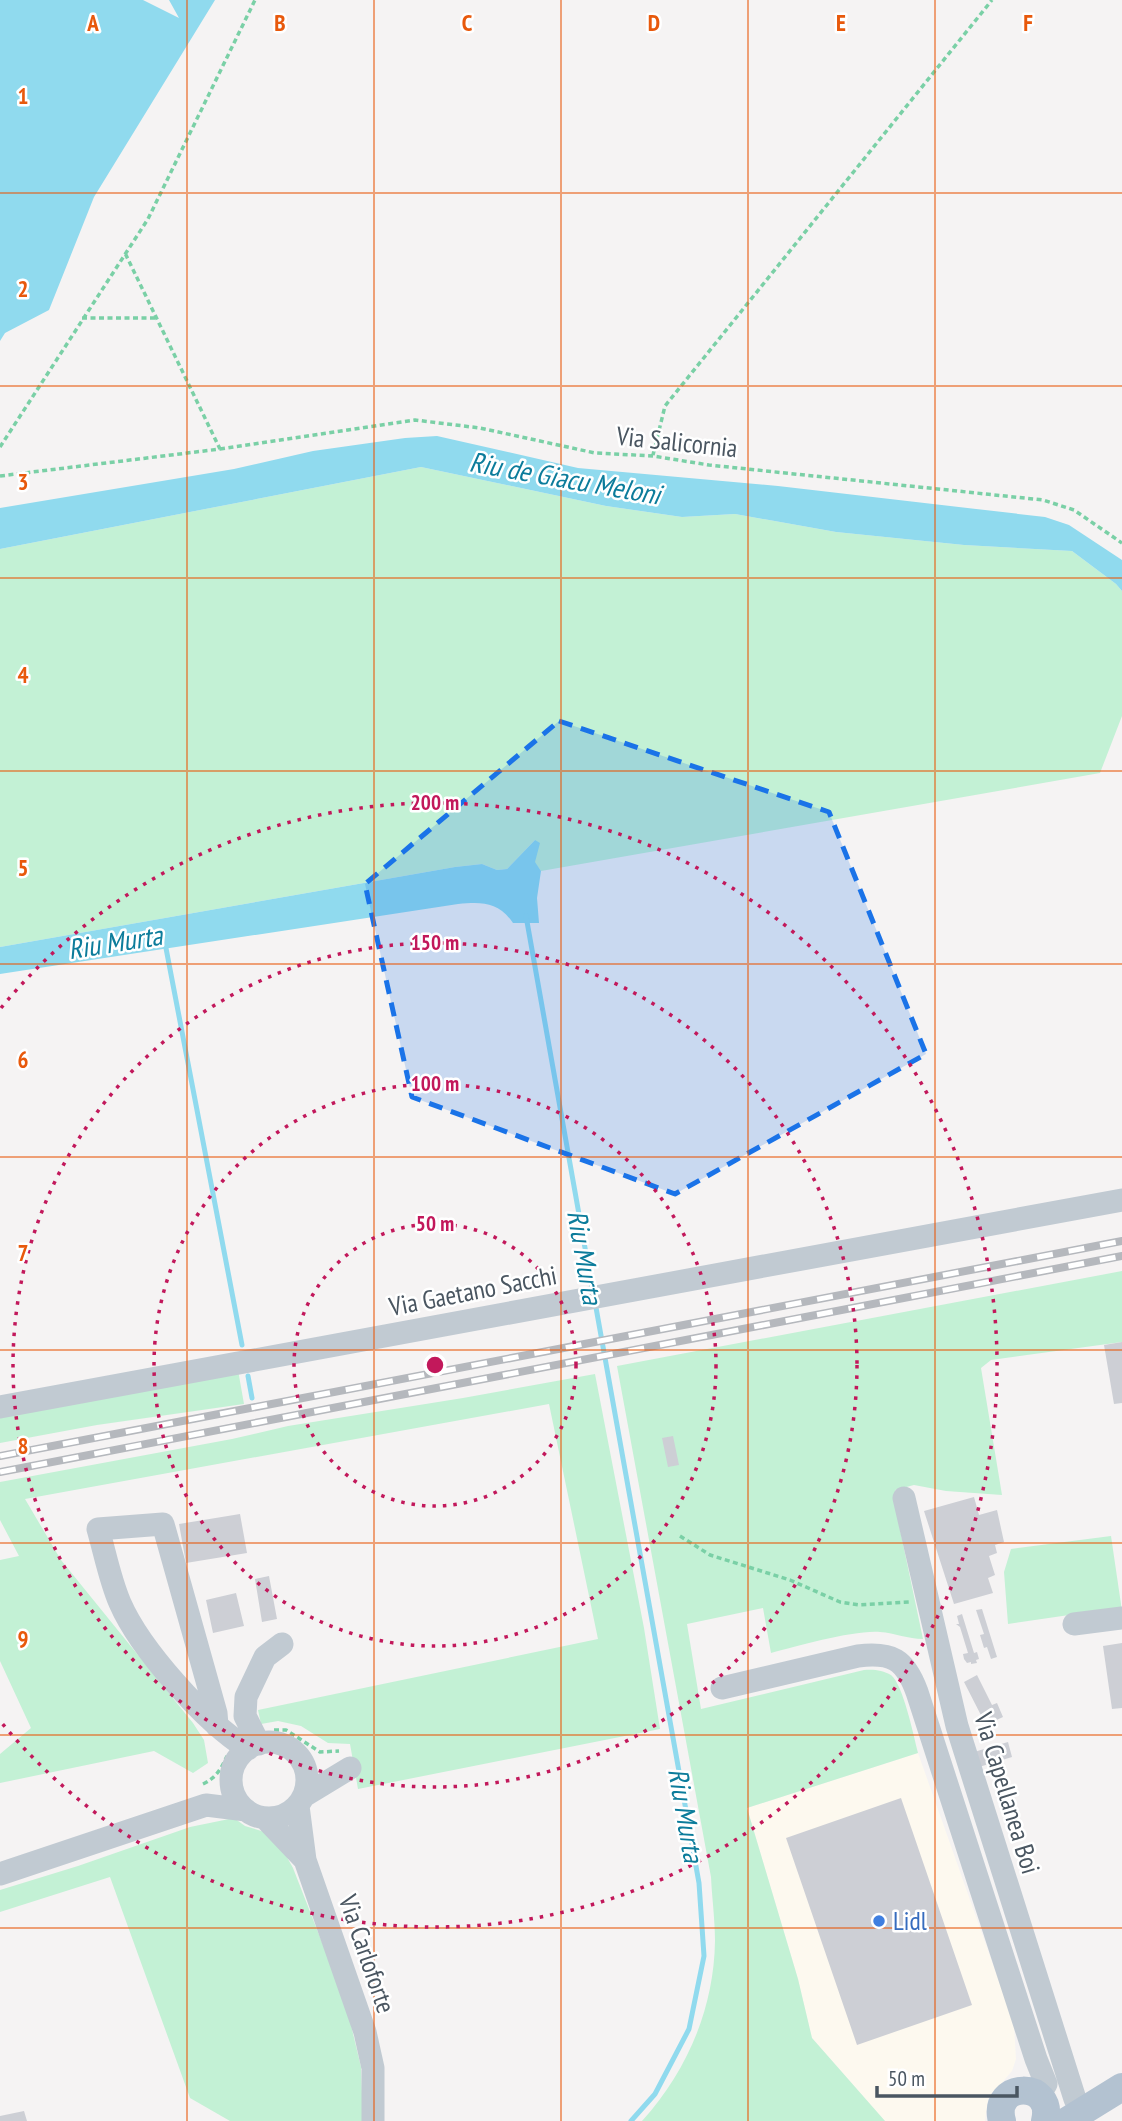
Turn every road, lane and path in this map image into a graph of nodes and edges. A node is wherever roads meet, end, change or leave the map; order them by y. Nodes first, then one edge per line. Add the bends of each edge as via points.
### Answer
1 (255, 0) edge
2 (992, 0) edge
3 (125, 253) junction
4 (82, 318) junction
5 (157, 318) junction
6 (0, 447) edge
7 (220, 449) junction
8 (653, 456) junction
9 (0, 476) edge
10 (1122, 543) edge
11 (1122, 1200) edge
12 (0, 1407) edge
13 (904, 1498) dead end
14 (680, 1535) dead end
15 (928, 1606) junction
16 (1122, 1618) edge
17 (1074, 1624) dead end
18 (282, 1644) dead end
19 (722, 1688) dead end
20 (217, 1726) junction
21 (250, 1742) junction
22 (302, 1760) junction
23 (341, 1767) junction
24 (231, 1781) junction
25 (203, 1796) junction
26 (301, 1801) junction
27 (256, 1814) junction
28 (305, 1860) junction
29 (0, 1874) edge
30 (1113, 2091) edge
31 (1035, 2102) edge
32 (1071, 2110) edge
33 (1000, 2119) edge
34 (373, 2121) edge

1 - 3 path via 148,219
2 - 8 path via 665,406
3 - 4 path
3 - 5 path
4 - 5 path
4 - 6 path
5 - 7 path
7 - 8 path, Via Salicornia via 415,420 480,428 595,453
7 - 9 path, Via Salicornia
8 - 10 path, Via Salicornia via 1043,500 1074,510
11 - 12 street, Via Gaetano Sacchi
13 - 15 street, Via Capellanea Boi
14 - 15 path via 709,1555 790,1580 840,1602 907,1601
15 - 32 street, Via Capellanea Boi via 957,1726
16 - 17 street
18 - 21 street via 265,1657 246,1697
19 - 31 street via 858,1656 888,1656 906,1668 1046,2084
20 - 20 street via 163,1524 98,1530 120,1603 147,1650
20 - 21 street
21 - 22 street via 283,1745
21 - 23 path via 265,1729 286,1730 320,1752 339,1750
21 - 24 street
21 - 25 path via 211,1781
22 - 23 street
22 - 26 street via 307,1784
23 - 26 street via 350,1768
24 - 25 street
24 - 27 street via 238,1802
25 - 27 street
25 - 29 street
26 - 27 street via 277,1818
26 - 28 street, Via Carloforte
27 - 28 street
28 - 34 street, Via Carloforte via 365,2032 373,2068
30 - 32 main road
31 - 32 main road via 1053,2102
31 - 33 main road via 1003,2101

